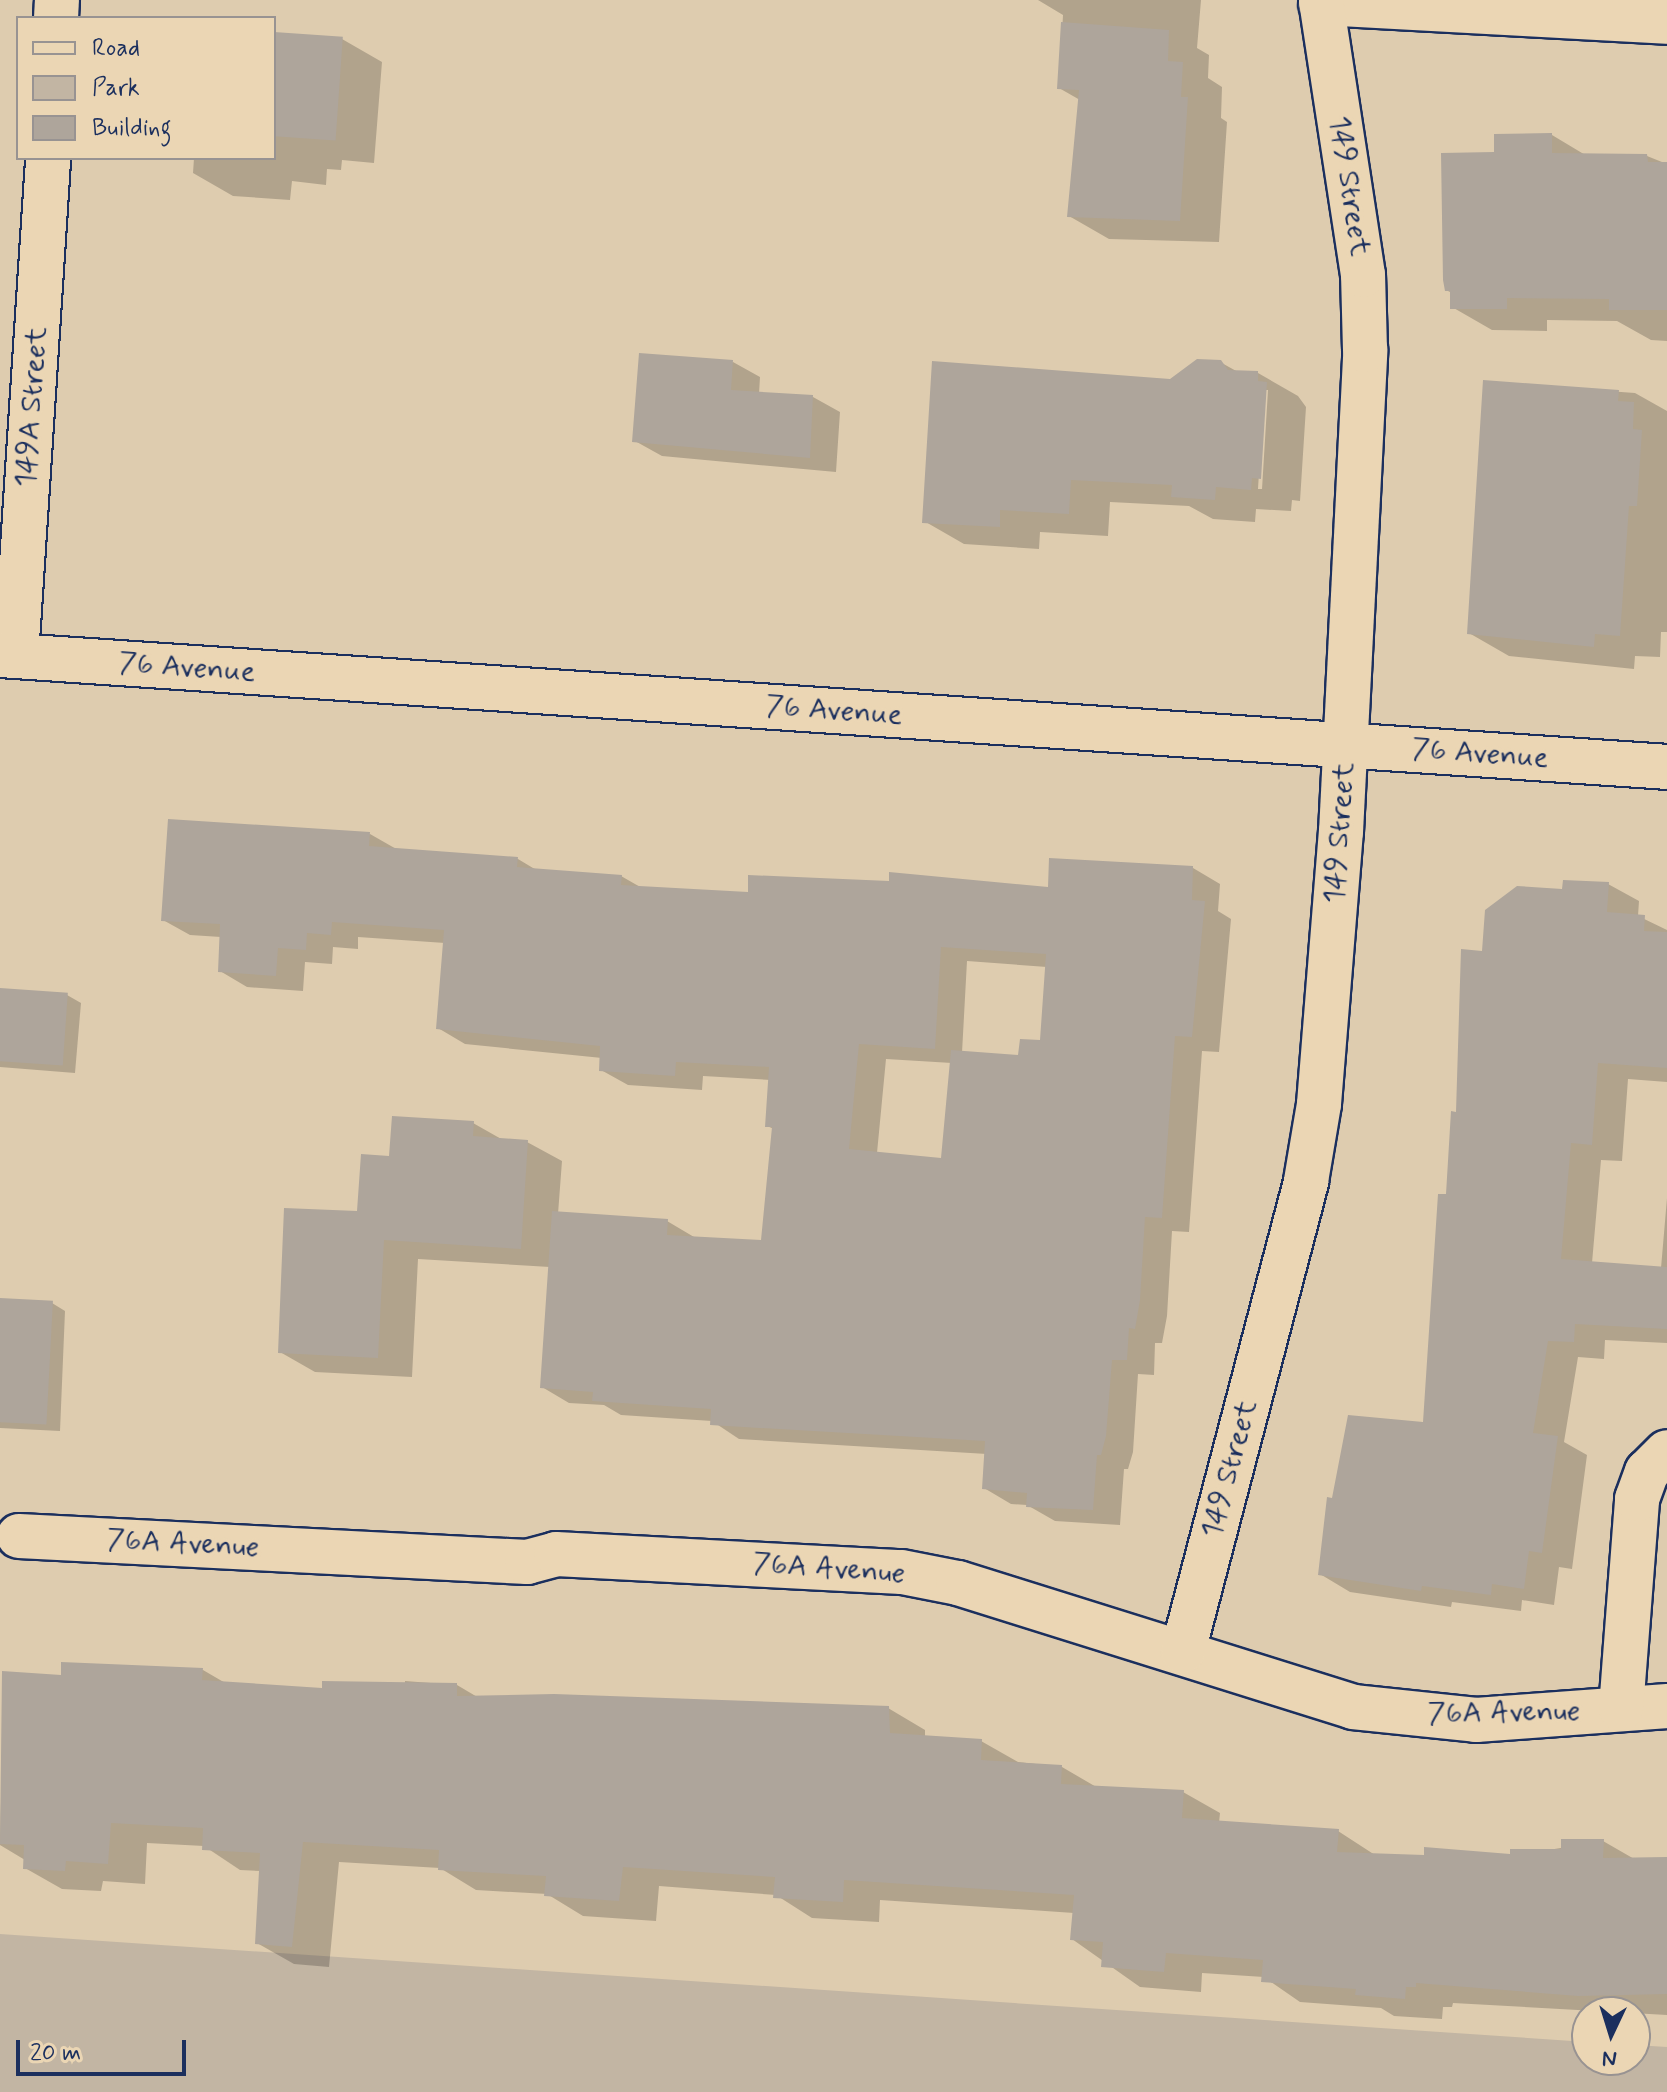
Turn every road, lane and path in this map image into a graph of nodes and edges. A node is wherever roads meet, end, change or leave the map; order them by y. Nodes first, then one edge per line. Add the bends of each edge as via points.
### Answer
1 (1321, 2) edge
2 (1667, 22) edge
3 (48, 160) edge
4 (8, 656) edge
5 (1345, 745) junction
6 (1667, 767) edge
7 (1667, 1452) edge
8 (19, 1536) dead end
9 (1183, 1651) junction
10 (1667, 1706) edge
11 (1621, 1709) junction

1 - 2 street
1 - 5 street, 149 Street via 1364,305
3 - 4 street, 149A Street
4 - 5 street, 76 Avenue
5 - 6 street, 76 Avenue
5 - 9 street, 149 Street via 1314,1142
7 - 11 street, 76A Avenue via 1647,1472 1637,1499
8 - 9 street, 76A Avenue via 527,1562 556,1554 902,1572
9 - 11 street, 76A Avenue via 1295,1692 1411,1715 1476,1720
10 - 11 street, 76A Avenue

